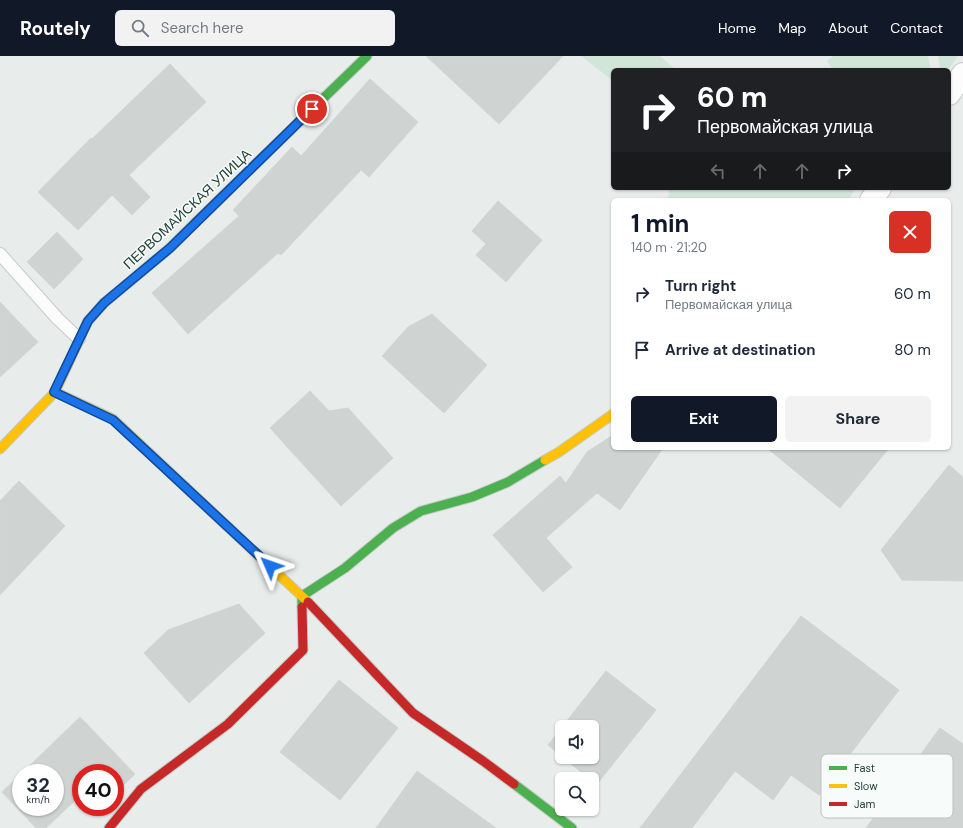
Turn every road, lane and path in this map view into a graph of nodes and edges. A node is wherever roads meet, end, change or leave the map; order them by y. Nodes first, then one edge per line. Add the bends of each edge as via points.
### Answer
1 (367, 56) edge
2 (963, 74) edge
3 (951, 91) edge
4 (0, 254) edge
5 (80, 340) junction
6 (54, 392) junction
7 (611, 415) edge
8 (0, 449) edge
9 (302, 596) junction
10 (109, 828) edge
11 (572, 828) edge

1 - 5 street, ПЕРВОМАЙСКАЯ УЛИЦА via 170,248 104,303 88,321
2 - 3 street
4 - 5 lane
5 - 6 street, ПЕРВОМАЙСКАЯ УЛИЦА
6 - 8 street, ПЕРВОМАЙСКАЯ УЛИЦА
6 - 9 street via 113,420
7 - 9 street via 559,452 508,482 472,497 421,511 393,528 346,568
9 - 10 street via 303,650 228,724 141,789
9 - 11 street via 413,712

